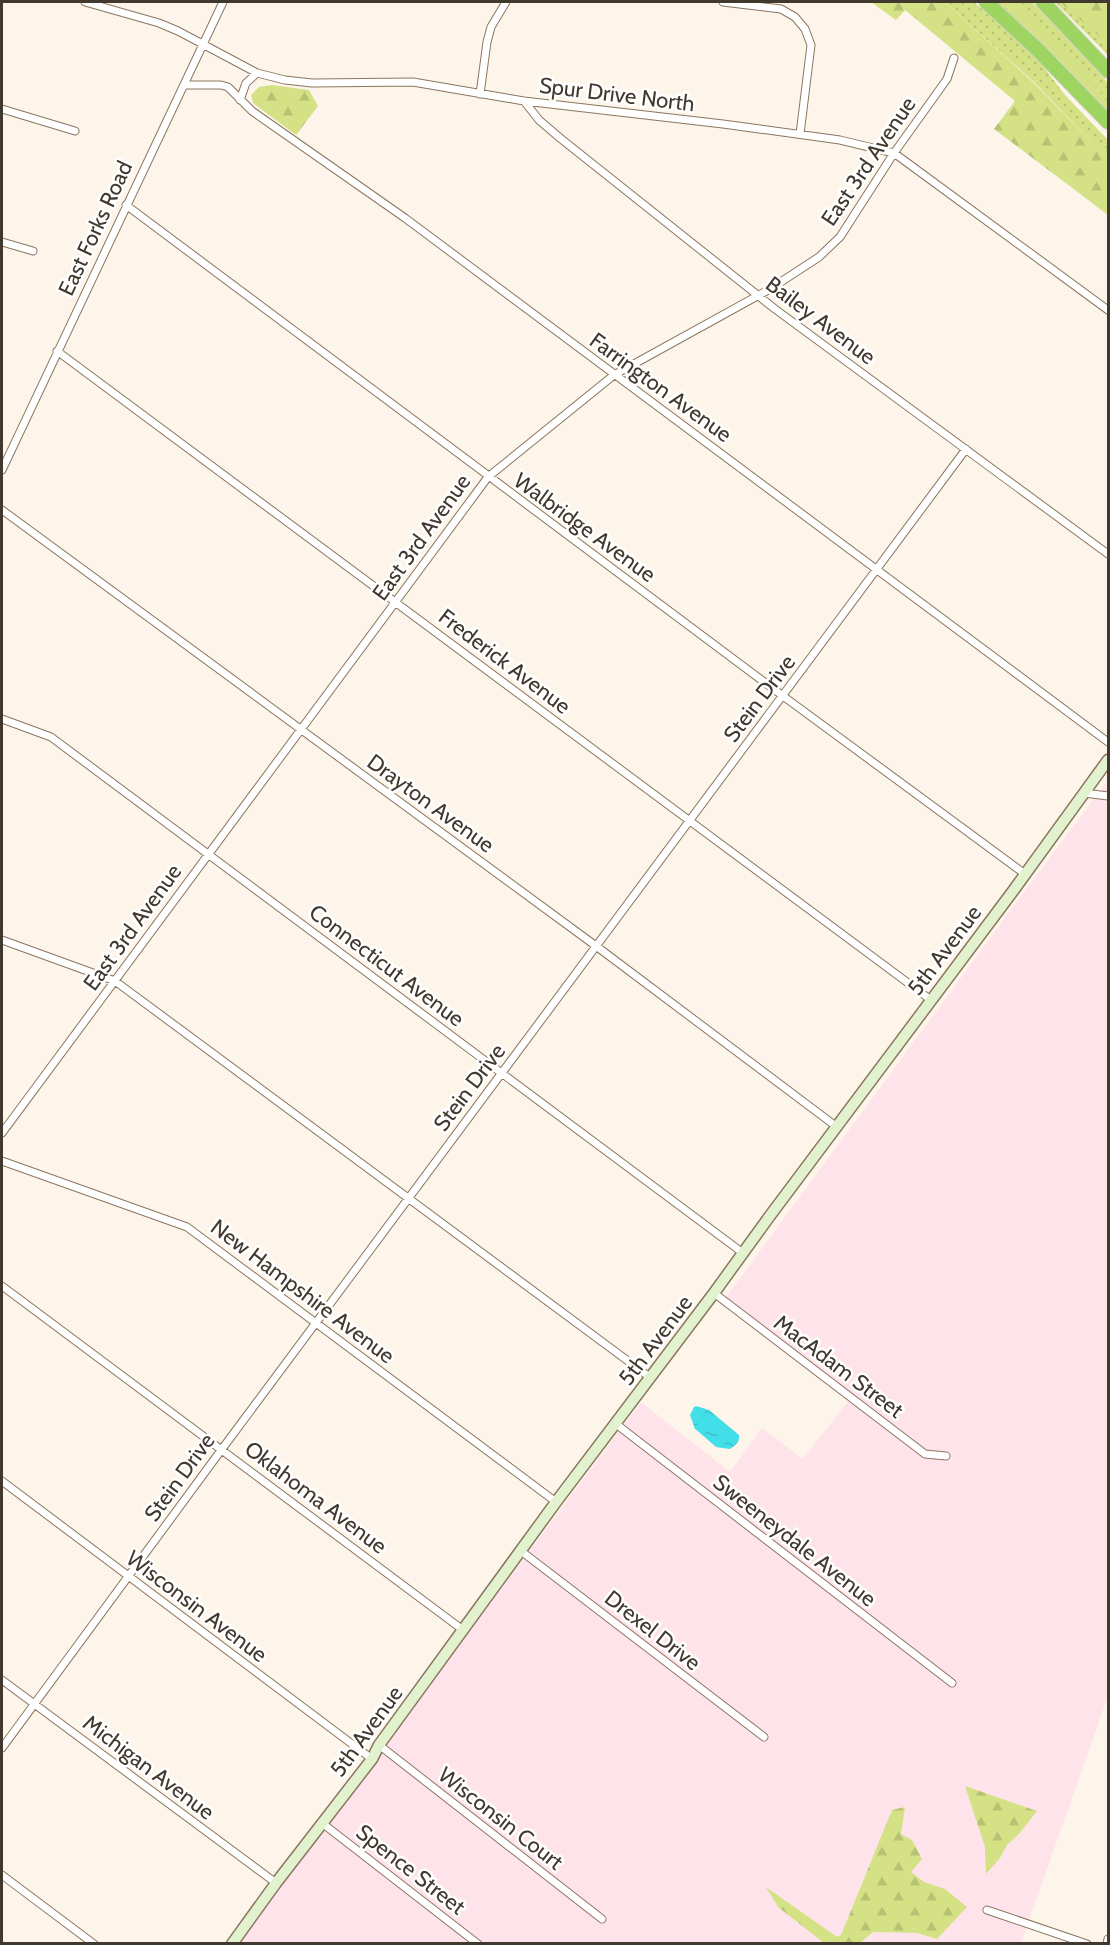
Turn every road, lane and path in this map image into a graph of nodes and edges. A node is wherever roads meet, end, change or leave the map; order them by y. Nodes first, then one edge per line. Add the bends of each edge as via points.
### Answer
1 (85, 2) edge
2 (223, 2) edge
3 (506, 2) edge
4 (723, 2) edge
5 (986, 2) edge
6 (1043, 2) edge
7 (202, 45) junction
8 (954, 58) dead end
9 (1108, 71) edge
10 (257, 73) junction
11 (246, 83) junction
12 (184, 85) junction
13 (228, 87) junction
14 (480, 94) junction
15 (240, 100) junction
16 (524, 101) junction
17 (2, 110) edge
18 (1108, 122) edge
19 (75, 131) dead end
20 (800, 134) junction
21 (894, 153) junction
22 (126, 206) junction
23 (2, 242) edge
24 (33, 251) dead end
25 (758, 295) junction
26 (1108, 310) edge
27 (57, 351) junction
28 (614, 375) junction
29 (966, 449) junction
30 (2, 470) edge
31 (488, 477) junction
32 (2, 510) edge
33 (1108, 554) edge
34 (876, 569) junction
35 (396, 602) junction
36 (783, 696) junction
37 (2, 719) edge
38 (300, 729) junction
39 (1108, 742) edge
40 (1108, 760) edge
41 (1084, 793) junction
42 (1108, 796) edge
43 (690, 820) junction
44 (209, 853) junction
45 (1025, 874) junction
46 (2, 940) edge
47 (596, 946) junction
48 (115, 981) junction
49 (932, 1000) junction
50 (501, 1074) junction
51 (837, 1127) junction
52 (2, 1133) edge
53 (2, 1161) edge
54 (409, 1198) junction
55 (743, 1253) junction
56 (2, 1286) edge
57 (714, 1293) junction
58 (316, 1323) junction
59 (651, 1378) junction
60 (616, 1424) junction
61 (222, 1449) junction
62 (946, 1456) dead end
63 (2, 1481) edge
64 (556, 1502) junction
65 (521, 1551) junction
66 (128, 1576) junction
67 (464, 1630) junction
68 (2, 1680) edge
69 (952, 1683) dead end
70 (34, 1704) junction
71 (764, 1737) dead end
72 (379, 1745) junction
73 (2, 1748) edge
74 (372, 1759) junction
75 (322, 1823) junction
76 (2, 1875) edge
77 (276, 1883) junction
78 (987, 1910) dead end
79 (602, 1919) dead end
80 (1108, 1939) edge
81 (94, 1944) edge
82 (232, 1944) edge
83 (478, 1944) edge
84 (1087, 1944) edge
85 (1107, 1944) edge

1 - 7 street, Spur Drive North via 159,23
2 - 7 street, East Forks Road
3 - 14 street via 491,27
4 - 20 street via 781,9 805,28 811,45
5 - 18 highway
6 - 9 highway
7 - 10 street, Spur Drive North
7 - 12 street, East Forks Road
8 - 21 street, East 3rd Avenue via 947,78
10 - 11 street
10 - 14 street, Spur Drive North via 312,83 413,82
11 - 13 street
11 - 15 street
12 - 13 street
12 - 22 street, East Forks Road
13 - 15 street, Farrington Avenue
14 - 16 street, Spur Drive North
15 - 28 street, Farrington Avenue
16 - 20 street, Spur Drive North
16 - 25 street, Bailey Avenue via 560,138
17 - 19 street
20 - 21 street, Spur Drive North
21 - 25 street, East 3rd Avenue via 840,237 819,256
21 - 26 street, Spur Drive North
22 - 27 street, East Forks Road
22 - 31 street, Walbridge Avenue
23 - 24 street
25 - 28 street, East 3rd Avenue
25 - 29 street, Bailey Avenue
27 - 30 street, East Forks Road
27 - 35 street, Frederick Avenue
28 - 31 street, East 3rd Avenue
28 - 34 street, Farrington Avenue
29 - 33 street, Bailey Avenue
29 - 34 street, Stein Drive
31 - 35 street, East 3rd Avenue
31 - 36 street, Walbridge Avenue
32 - 38 street, Drayton Avenue
34 - 36 street, Stein Drive
34 - 39 street, Farrington Avenue
35 - 38 street, East 3rd Avenue
35 - 43 street, Frederick Avenue
36 - 43 street, Stein Drive
36 - 45 street, Walbridge Avenue
37 - 44 street, Connecticut Avenue via 51,736
38 - 44 street, East 3rd Avenue
38 - 47 street, Drayton Avenue
40 - 41 main road, 5th Avenue
41 - 42 street
41 - 45 main road, 5th Avenue
43 - 47 street, Stein Drive
43 - 49 street, Frederick Avenue
44 - 48 street, East 3rd Avenue
44 - 50 street, Connecticut Avenue
45 - 49 main road, 5th Avenue
46 - 48 street
47 - 50 street, Stein Drive
47 - 51 street, Drayton Avenue
48 - 52 street, East 3rd Avenue
48 - 54 street
49 - 51 main road, 5th Avenue
50 - 54 street, Stein Drive
50 - 55 street, Connecticut Avenue
51 - 55 main road, 5th Avenue
53 - 58 street, New Hampshire Avenue via 187,1227
54 - 58 street, Stein Drive
54 - 59 street
55 - 57 main road, 5th Avenue
56 - 61 street, Oklahoma Avenue
57 - 59 main road, 5th Avenue
57 - 62 street, MacAdam Street via 925,1454
58 - 61 street, Stein Drive
58 - 64 street, New Hampshire Avenue
59 - 60 main road, 5th Avenue
60 - 64 main road, 5th Avenue
60 - 69 street, Sweeneydale Avenue
61 - 66 street, Stein Drive
61 - 67 street, Oklahoma Avenue
63 - 66 street, Wisconsin Avenue
64 - 65 main road, 5th Avenue
65 - 67 main road, 5th Avenue
65 - 71 street, Drexel Drive
66 - 70 street, Stein Drive
66 - 74 street, Wisconsin Avenue
67 - 72 main road, 5th Avenue
68 - 70 street, Michigan Avenue
70 - 73 street, Stein Drive
70 - 77 street, Michigan Avenue
72 - 74 main road, 5th Avenue
72 - 79 street, Wisconsin Court
74 - 75 main road, 5th Avenue
75 - 77 main road, 5th Avenue
75 - 83 street, Spence Street
76 - 81 street
77 - 82 main road, 5th Avenue
78 - 84 street
80 - 85 street

